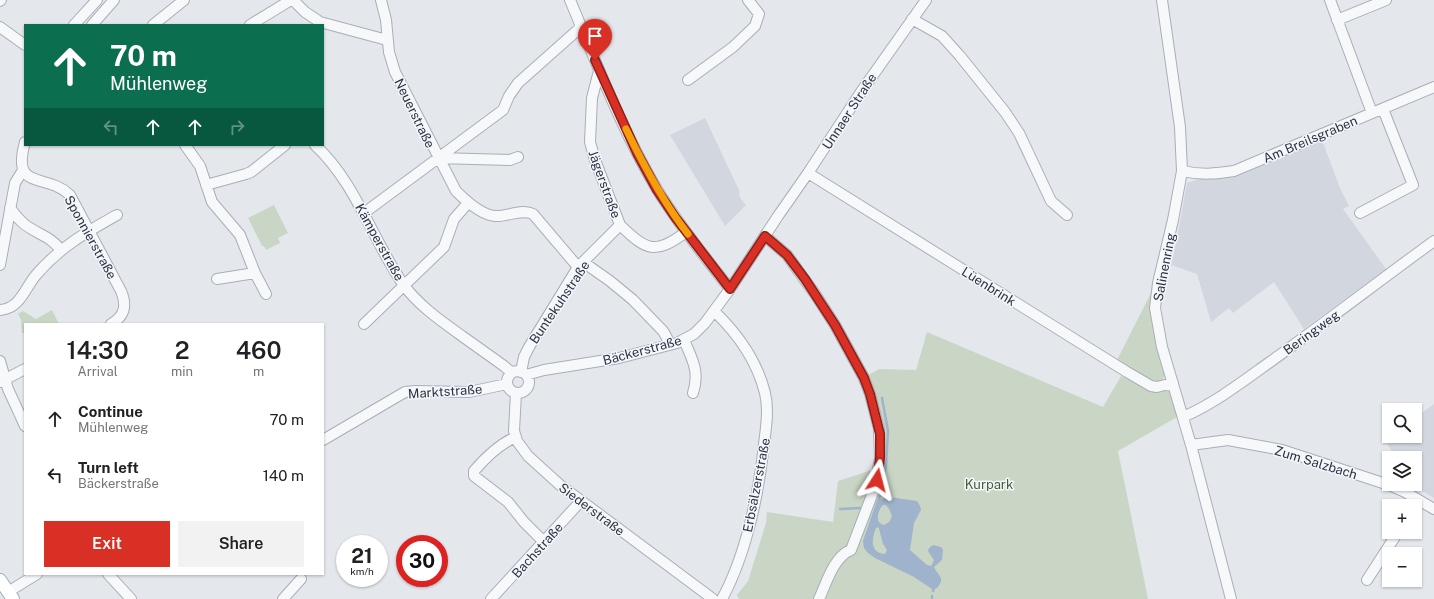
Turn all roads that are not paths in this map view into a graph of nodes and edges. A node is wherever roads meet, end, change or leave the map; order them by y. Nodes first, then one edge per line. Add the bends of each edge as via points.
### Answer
1 (97, 0) edge
2 (114, 0) edge
3 (184, 0) edge
4 (292, 0) edge
5 (381, 0) edge
6 (570, 0) edge
7 (748, 0) edge
8 (926, 0) edge
9 (1162, 0) edge
10 (1330, 0) edge
11 (1386, 0) edge
12 (912, 19) junction
13 (1337, 20) junction
14 (75, 24) edge
15 (93, 24) edge
16 (153, 24) edge
17 (252, 24) edge
18 (0, 27) edge
19 (581, 27) junction
20 (387, 40) junction
21 (24, 44) edge
22 (599, 71) junction
23 (688, 80) dead end
24 (1434, 87) edge
25 (1382, 109) junction
26 (1372, 113) junction
27 (24, 146) edge
28 (186, 146) edge
29 (284, 146) edge
30 (316, 146) edge
31 (518, 157) dead end
32 (438, 158) junction
33 (23, 170) junction
34 (1182, 171) junction
35 (808, 173) junction
36 (206, 185) junction
37 (468, 203) junction
38 (10, 208) junction
39 (364, 213) junction
40 (1360, 213) dead end
41 (117, 214) dead end
42 (1066, 215) dead end
43 (773, 223) joint
44 (620, 225) junction
45 (89, 231) junction
46 (686, 232) junction
47 (765, 236) junction
48 (1434, 241) edge
49 (61, 250) junction
50 (0, 265) edge
51 (581, 265) junction
52 (255, 273) junction
53 (217, 279) dead end
54 (404, 285) junction
55 (730, 289) junction
56 (266, 294) dead end
57 (0, 310) edge
58 (714, 311) junction
59 (113, 323) edge
60 (364, 324) dead end
61 (684, 340) junction
62 (669, 345) junction
63 (0, 362) edge
64 (24, 370) edge
65 (520, 373) junction
66 (3, 381) edge
67 (1173, 383) junction
68 (507, 384) junction
69 (693, 392) dead end
70 (516, 393) junction
71 (1183, 417) junction
72 (24, 424) edge
73 (516, 437) junction
74 (324, 439) edge
75 (1191, 444) junction
76 (1412, 499) edge
77 (581, 501) junction
78 (1422, 505) edge
79 (1434, 509) edge
80 (1393, 539) edge
81 (544, 542) junction
82 (36, 575) edge
83 (109, 575) edge
84 (301, 579) dead end
85 (0, 580) edge
86 (1367, 580) dead end
87 (11, 595) edge
88 (130, 599) edge
89 (283, 599) edge
90 (491, 599) edge
91 (713, 599) edge
92 (722, 599) edge
93 (819, 599) edge
94 (1230, 599) edge

1 - 14 street
2 - 15 street
3 - 16 street
4 - 17 street
4 - 20 street via 320,22
5 - 20 street, Neuerstraße
6 - 19 street
7 - 23 street via 759,14 755,26 733,47
8 - 12 street, Unnaer Straße
9 - 34 street, Salinenring via 1180,127
10 - 13 street
11 - 13 street
12 - 35 street, Unnaer Straße
12 - 42 street via 942,36 1005,112 1019,133 1051,201
13 - 26 street
18 - 21 street
19 - 22 street
19 - 32 street via 518,83 509,96 504,110
20 - 32 street, Neuerstraße via 395,72
22 - 44 street, Jägerstraße via 592,98 590,142
22 - 46 street via 640,159 657,190
24 - 25 street, Am Breilsgraben
25 - 26 street, Am Breilsgraben
25 - 40 street via 1413,185
26 - 34 street, Am Breilsgraben via 1234,171 1207,175
27 - 33 street
28 - 36 street via 200,166
29 - 36 street via 251,172
30 - 39 street, Kämperstraße via 328,157
31 - 32 street via 510,160
32 - 37 street via 456,191
32 - 39 street, Neuerstraße
33 - 38 street via 15,183
33 - 45 street, Sponnierstraße via 29,177 65,190
34 - 67 street, Salinenring via 1155,308 1162,347
35 - 43 street, Unnaer Straße
35 - 67 street, Lüenbrink via 1151,386
36 - 52 street via 214,206 240,236
37 - 51 street via 488,215 525,212 533,214
37 - 54 street via 454,219 444,247
38 - 49 street via 29,228 48,236
38 - 50 street
39 - 54 street, Kämperstraße
41 - 45 street
43 - 47 street, Bäckerstraße
44 - 46 street via 640,243 652,247 664,246
44 - 51 street, Buntekuhstraße
45 - 49 street
45 - 59 street, Sponnierstraße via 124,298 122,315
46 - 55 street
47 - 55 street, Bäckerstraße
47 - 93 street via 787,255 835,325 869,388 879,429 880,458 877,480 851,550 837,561
48 - 71 street, Beringweg via 1218,399
49 - 57 street via 34,277 17,303 6,310
51 - 62 street via 610,281 633,300 663,331
51 - 65 street, Buntekuhstraße via 528,347
52 - 53 street
52 - 56 street
54 - 60 street
54 - 65 street, Kämperstraße via 447,326 504,366
55 - 58 street, Bäckerstraße
58 - 61 street, Bäckerstraße via 694,334
58 - 92 street, Erbsälzerstraße via 729,325 752,360 766,394 767,411 762,468 753,510 737,568
61 - 62 street, Bäckerstraße
61 - 69 street via 697,374
62 - 65 street, Bäckerstraße via 619,358
63 - 66 street
64 - 66 street
65 - 68 street via 508,378
65 - 70 street via 529,381 527,388
66 - 72 street
67 - 71 street, Salinenring
68 - 70 street via 510,390
68 - 74 street, Marktstraße via 469,392 415,391 400,394
70 - 73 street, Siederstraße via 513,426
71 - 75 street, Salinenring
73 - 77 street, Siederstraße via 528,456
73 - 81 street via 503,443 493,452 474,471 474,476 508,502
75 - 76 street, Zum Salzbach via 1228,440 1282,450 1389,485 1405,492
75 - 94 street, Salinenring
77 - 81 street, Bachstraße
77 - 91 street, Siederstraße
78 - 79 street, Zum Salzbach
80 - 86 street
81 - 90 street, Bachstraße
82 - 87 street
83 - 88 street
84 - 89 street
85 - 87 main road

